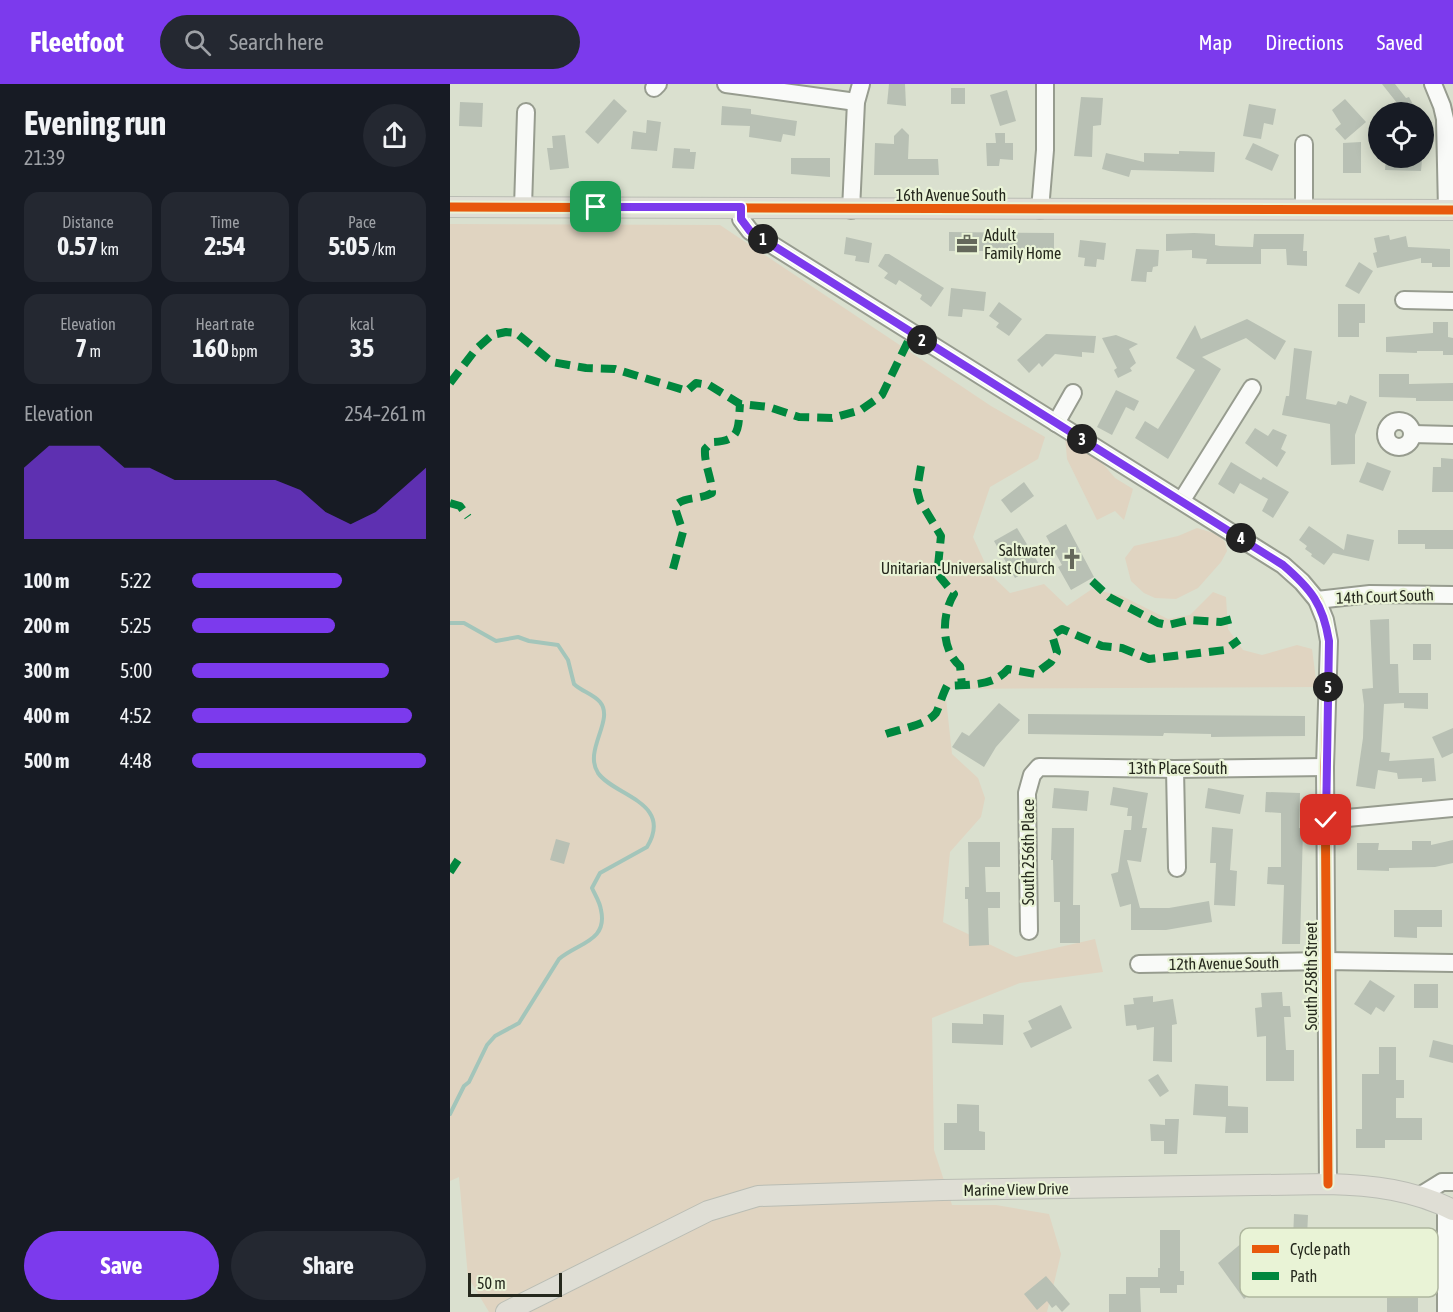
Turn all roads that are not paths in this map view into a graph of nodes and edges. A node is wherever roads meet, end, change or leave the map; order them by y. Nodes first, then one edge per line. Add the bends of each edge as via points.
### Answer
1 (726, 84) edge
2 (861, 84) edge
3 (1045, 84) edge
4 (1433, 84) edge
5 (856, 102) junction
6 (526, 112) dead end
7 (1304, 144) dead end
8 (450, 207) edge
9 (523, 207) junction
10 (741, 207) junction
11 (851, 210) junction
12 (1040, 210) junction
13 (1304, 210) junction
14 (1450, 210) edge
15 (1404, 300) dead end
16 (1453, 301) edge
17 (1252, 388) dead end
18 (1073, 393) dead end
19 (1056, 423) junction
20 (1412, 434) dead end
21 (1453, 435) edge
22 (1182, 500) junction
23 (1453, 595) edge
24 (1317, 600) junction
25 (1326, 767) junction
26 (1175, 769) junction
27 (1033, 773) joint
28 (1453, 808) edge
29 (1326, 820) junction
30 (1177, 868) dead end
31 (1029, 931) dead end
32 (1326, 962) junction
33 (1453, 963) edge
34 (1139, 964) dead end
35 (1453, 1182) edge
36 (1328, 1184) junction
37 (1421, 1195) junction
38 (1449, 1208) edge
39 (506, 1312) edge
40 (1446, 1312) edge

1 - 5 street
2 - 5 street
3 - 12 street
4 - 14 street via 1445,119
5 - 11 street
6 - 9 street
7 - 13 street
8 - 9 main road, 16th Avenue South
9 - 10 main road, 16th Avenue South
10 - 11 main road, 16th Avenue South
10 - 19 street via 741,219 750,231
11 - 12 main road, 16th Avenue South
12 - 13 main road, 16th Avenue South
13 - 14 main road, 16th Avenue South
15 - 16 street
17 - 22 street
18 - 19 street
19 - 22 street
20 - 21 street
22 - 24 street via 1283,565
23 - 24 street, 14th Court South via 1370,594
24 - 25 street, South 258th Street via 1329,641
25 - 26 street, 13th Place South
25 - 29 street, South 258th Street
26 - 27 street, 13th Place South via 1044,766
26 - 30 street
27 - 31 street, South 256th Place via 1028,793
28 - 29 street
29 - 32 street, South 258th Street
32 - 33 street, 12th Avenue South
32 - 34 street, 12th Avenue South
32 - 36 street, South 258th Street
35 - 37 street via 1442,1182
36 - 37 main road, Marine View Drive via 1365,1185
36 - 39 main road, Marine View Drive via 758,1196 708,1211
37 - 38 main road, Marine View Drive
38 - 40 street

